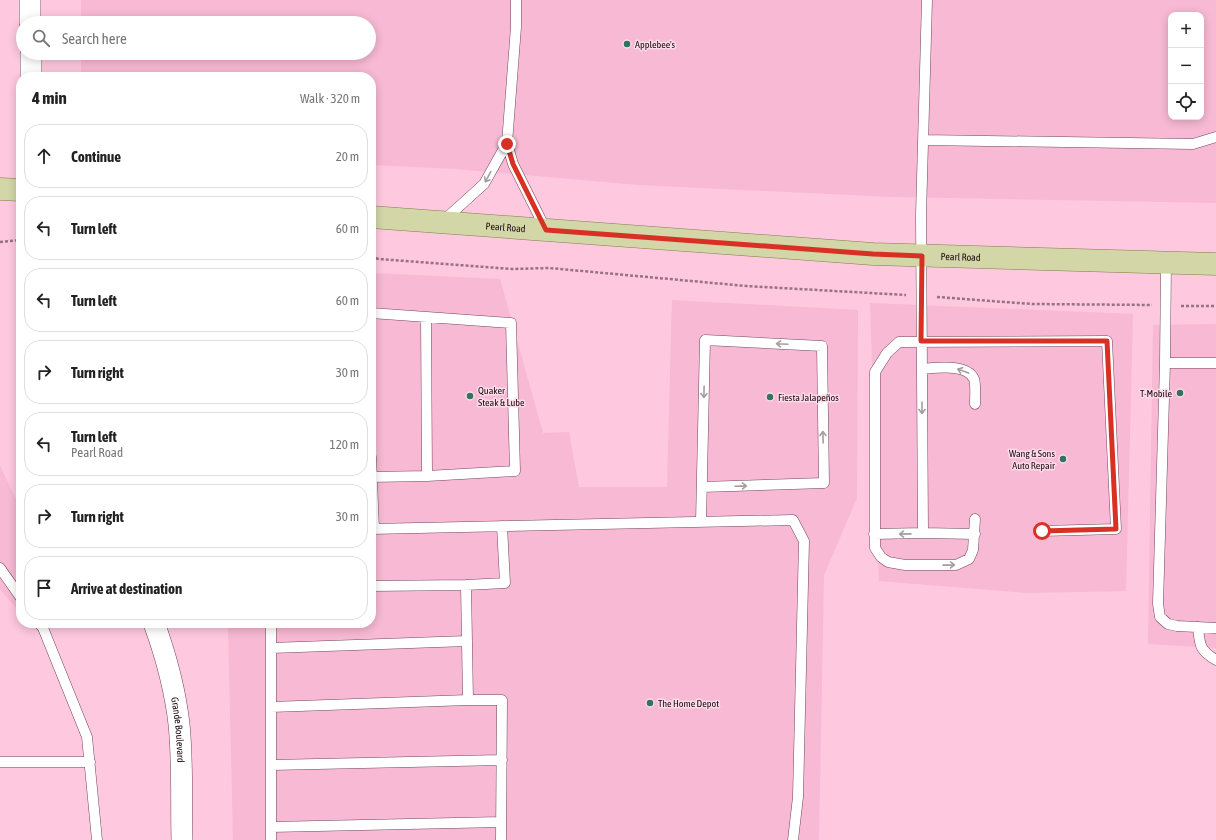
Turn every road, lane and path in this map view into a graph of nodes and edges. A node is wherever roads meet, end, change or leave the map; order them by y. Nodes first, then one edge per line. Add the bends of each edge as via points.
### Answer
1 (30, 0) edge
2 (516, 0) edge
3 (927, 0) edge
4 (30, 16) edge
5 (31, 60) edge
6 (31, 72) edge
7 (1216, 137) edge
8 (924, 140) junction
9 (507, 144) junction
10 (0, 189) edge
11 (16, 190) edge
12 (376, 217) edge
13 (443, 222) junction
14 (546, 230) junction
15 (16, 240) edge
16 (0, 242) edge
17 (922, 256) junction
18 (376, 258) edge
19 (1166, 263) junction
20 (1216, 264) edge
21 (921, 296) junction
22 (1166, 306) junction
23 (1216, 306) edge
24 (376, 313) edge
25 (426, 317) junction
26 (921, 341) junction
27 (1165, 363) junction
28 (1216, 363) edge
29 (922, 369) junction
30 (975, 404) dead end
31 (427, 476) junction
32 (376, 477) edge
33 (702, 487) junction
34 (975, 519) dead end
35 (701, 522) junction
36 (502, 526) junction
37 (376, 529) edge
38 (1042, 531) dead end
39 (923, 533) junction
40 (874, 534) junction
41 (975, 534) junction
42 (2, 573) edge
43 (466, 585) junction
44 (376, 586) edge
45 (16, 591) edge
46 (1198, 627) junction
47 (42, 628) edge
48 (156, 628) edge
49 (270, 628) edge
50 (1216, 628) edge
51 (467, 641) junction
52 (270, 648) junction
53 (1216, 660) edge
54 (468, 700) junction
55 (271, 707) junction
56 (502, 760) junction
57 (0, 762) edge
58 (90, 762) junction
59 (271, 765) junction
60 (501, 822) junction
61 (271, 827) junction
62 (97, 840) edge
63 (182, 840) edge
64 (271, 840) edge
65 (501, 840) edge
66 (793, 840) edge

1 - 4 street
2 - 9 lane
3 - 8 lane
5 - 6 street
7 - 8 lane via 1193,144
8 - 17 lane
9 -> 13 lane via 484,184
9 - 14 lane via 513,164
10 - 11 main road
12 - 13 main road, Pearl Road
13 - 14 main road, Pearl Road
14 - 17 main road, Pearl Road
15 - 16 path
17 - 19 main road, Pearl Road
17 - 21 lane
18 - 21 path via 512,269 549,268 746,286
19 - 20 main road, Pearl Road
19 - 22 lane
21 - 22 path via 1032,304
21 - 26 lane
22 - 23 path
22 - 27 lane
24 - 25 lane
25 - 31 lane
25 - 31 lane via 511,323 515,471
26 - 29 lane
26 - 38 lane via 1107,341 1116,529
26 - 40 lane via 899,342 887,353 875,372
27 - 28 lane
27 - 46 lane via 1158,604 1160,616 1168,624
30 -> 29 lane via 974,379 969,372 961,368
29 -> 39 lane
31 - 32 lane
33 -> 33 lane via 824,483 822,346 705,340
33 - 35 lane
34 - 41 lane
35 - 36 lane
35 - 66 lane via 793,520 804,541 798,797
36 - 37 lane
36 - 43 lane via 505,583
39 -> 40 lane
39 - 41 lane
40 -> 41 lane via 875,548 881,557 888,562 905,565 956,565 969,560
42 - 45 lane
43 - 44 lane
43 - 51 lane
46 - 50 lane
46 - 53 lane via 1200,645 1207,655
47 - 58 lane via 87,737
48 - 63 street, Grande Boulevard via 170,673 179,724
49 - 52 lane
51 - 52 lane
51 - 54 lane
52 - 55 lane
54 - 55 lane
54 - 56 lane via 502,700
55 - 59 lane
56 - 59 lane
56 - 60 lane
57 - 58 lane
58 - 62 lane
59 - 61 lane
60 - 61 lane
60 - 65 lane
61 - 64 lane

